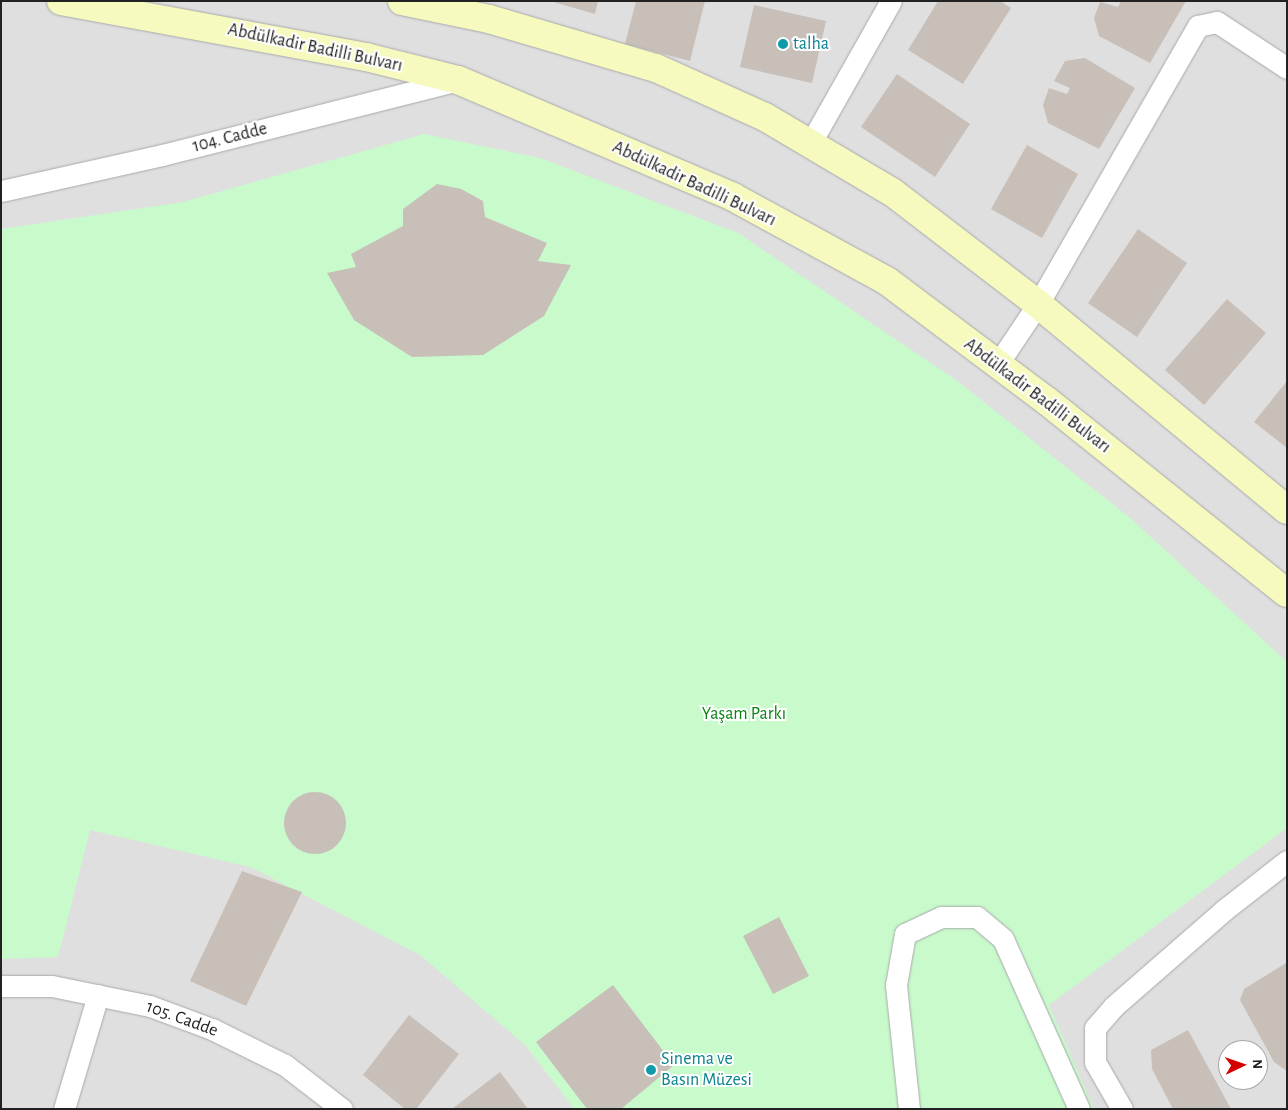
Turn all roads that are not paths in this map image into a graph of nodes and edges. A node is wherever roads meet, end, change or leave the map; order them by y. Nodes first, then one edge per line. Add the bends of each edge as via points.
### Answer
1 (61, 1) edge
2 (402, 1) edge
3 (891, 1) edge
4 (1287, 68) edge
5 (458, 80) junction
6 (810, 144) junction
7 (1, 191) edge
8 (1038, 304) junction
9 (997, 365) junction
10 (1287, 510) edge
11 (1287, 593) edge
12 (1287, 861) edge
13 (1, 986) edge
14 (98, 995) junction
15 (64, 1109) edge
16 (342, 1109) edge
17 (909, 1109) edge
18 (1079, 1109) edge
19 (1122, 1109) edge

1 - 5 main road, Abdülkadir Badilli Bulvarı via 366,57
2 - 6 main road via 489,19 656,68 765,117
3 - 6 street
4 - 8 street via 1216,22 1198,26
5 - 7 street, 104. Cadde via 162,155
5 - 9 main road, Abdülkadir Badilli Bulvarı via 733,198 887,281
6 - 8 main road via 892,192
8 - 9 street
8 - 10 main road
9 - 11 main road, Abdülkadir Badilli Bulvarı via 1172,499
12 - 19 street via 1217,916 1113,1007 1095,1028 1095,1062
13 - 14 street, 105. Cadde via 52,986
14 - 15 street
14 - 16 street, 105. Cadde via 150,1006 212,1028 285,1065
17 - 18 street via 896,984 905,934 941,917 977,917 1003,939

